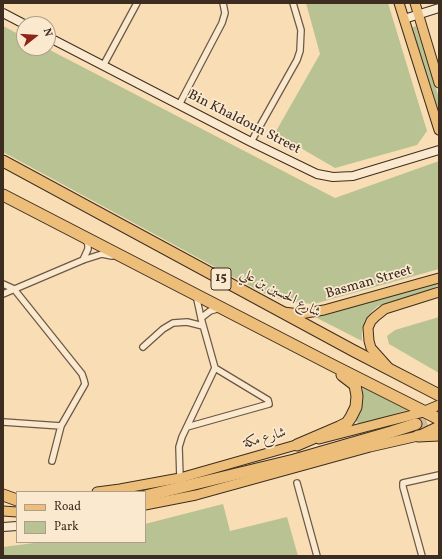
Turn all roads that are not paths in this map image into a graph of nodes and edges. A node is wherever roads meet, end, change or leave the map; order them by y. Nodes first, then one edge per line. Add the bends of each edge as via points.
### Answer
1 (137, 3) edge
2 (222, 3) edge
3 (293, 3) edge
4 (399, 3) edge
5 (415, 3) edge
6 (439, 8) edge
7 (3, 13) edge
8 (418, 15) junction
9 (404, 19) junction
10 (16, 20) edge
11 (56, 41) edge
12 (103, 66) junction
13 (438, 79) edge
14 (179, 105) junction
15 (439, 130) edge
16 (251, 142) junction
17 (439, 150) edge
18 (3, 161) edge
19 (3, 195) edge
20 (81, 235) junction
21 (125, 258) junction
22 (83, 260) junction
23 (439, 278) edge
24 (3, 284) edge
25 (14, 289) junction
26 (439, 292) edge
27 (3, 294) edge
28 (196, 295) junction
29 (228, 311) junction
30 (282, 312) junction
31 (201, 318) junction
32 (203, 326) junction
33 (143, 347) dead end
34 (330, 364) junction
35 (215, 368) junction
36 (390, 370) junction
37 (439, 395) edge
38 (439, 405) edge
39 (425, 411) junction
40 (439, 418) edge
41 (3, 422) edge
42 (416, 424) tunnel mouth
43 (61, 426) junction
44 (439, 426) edge
45 (186, 427) junction
46 (439, 435) edge
47 (418, 436) junction
48 (297, 445) junction
49 (52, 461) dead end
50 (439, 475) edge
51 (180, 478) junction
52 (297, 483) dead end
53 (105, 491) edge
54 (3, 494) edge
55 (16, 494) edge
56 (146, 496) edge
57 (16, 500) edge
58 (146, 505) edge
59 (3, 511) edge
60 (16, 512) edge
61 (16, 526) edge
62 (3, 527) edge
63 (317, 556) edge
64 (422, 556) edge

1 - 12 street
2 - 14 street via 225,13 222,23
3 - 16 street via 301,30 300,51
4 - 9 main road
5 - 8 main road
6 - 8 street
7 - 10 street
8 - 9 street
8 - 13 main road
9 - 15 main road
11 - 12 street, Bin Khaldoun Street
12 - 14 street, Bin Khaldoun Street
14 - 16 street, Bin Khaldoun Street
16 - 17 street, Bin Khaldoun Street via 317,174 333,177 353,176
18 - 30 highway, شارع الحسين بن علي / 15
19 - 20 highway, 15
20 - 21 highway, 15
20 - 22 street via 88,244
21 - 22 street via 102,254
21 - 28 highway, 15
22 - 25 street
23 - 30 main road, Basman Street via 324,310 300,314
24 - 25 street
25 - 27 street
25 - 43 street via 82,374 85,384
26 - 36 main road, Basman Street via 384,309 374,316 368,328 368,341
28 - 29 highway, 15
28 - 31 street
29 - 31 street via 217,309
29 - 34 highway, 15
30 - 36 highway, شارع الحسين بن علي / 15
31 - 32 street
32 - 33 street via 187,322 173,323
32 - 35 street
34 - 39 highway, 15
34 - 48 highway via 354,385 358,396 355,410 347,423
35 - 45 street
35 - 45 street via 268,400 269,404
36 - 37 highway, شارع الحسين بن علي / 15
38 - 39 main road, شارع مكة
39 - 40 highway, 15
39 - 48 main road, شارع مكة
41 - 43 street
42 - 56 highway via 294,460
43 - 49 street
44 - 47 main road
45 - 51 street via 179,446
46 - 47 highway
47 - 58 main road via 196,495
48 - 51 main road, شارع مكة
50 - 64 street via 403,484
51 - 53 main road, شارع مكة
52 - 63 street
54 - 55 main road
54 - 57 highway
59 - 60 main road
61 - 62 street

